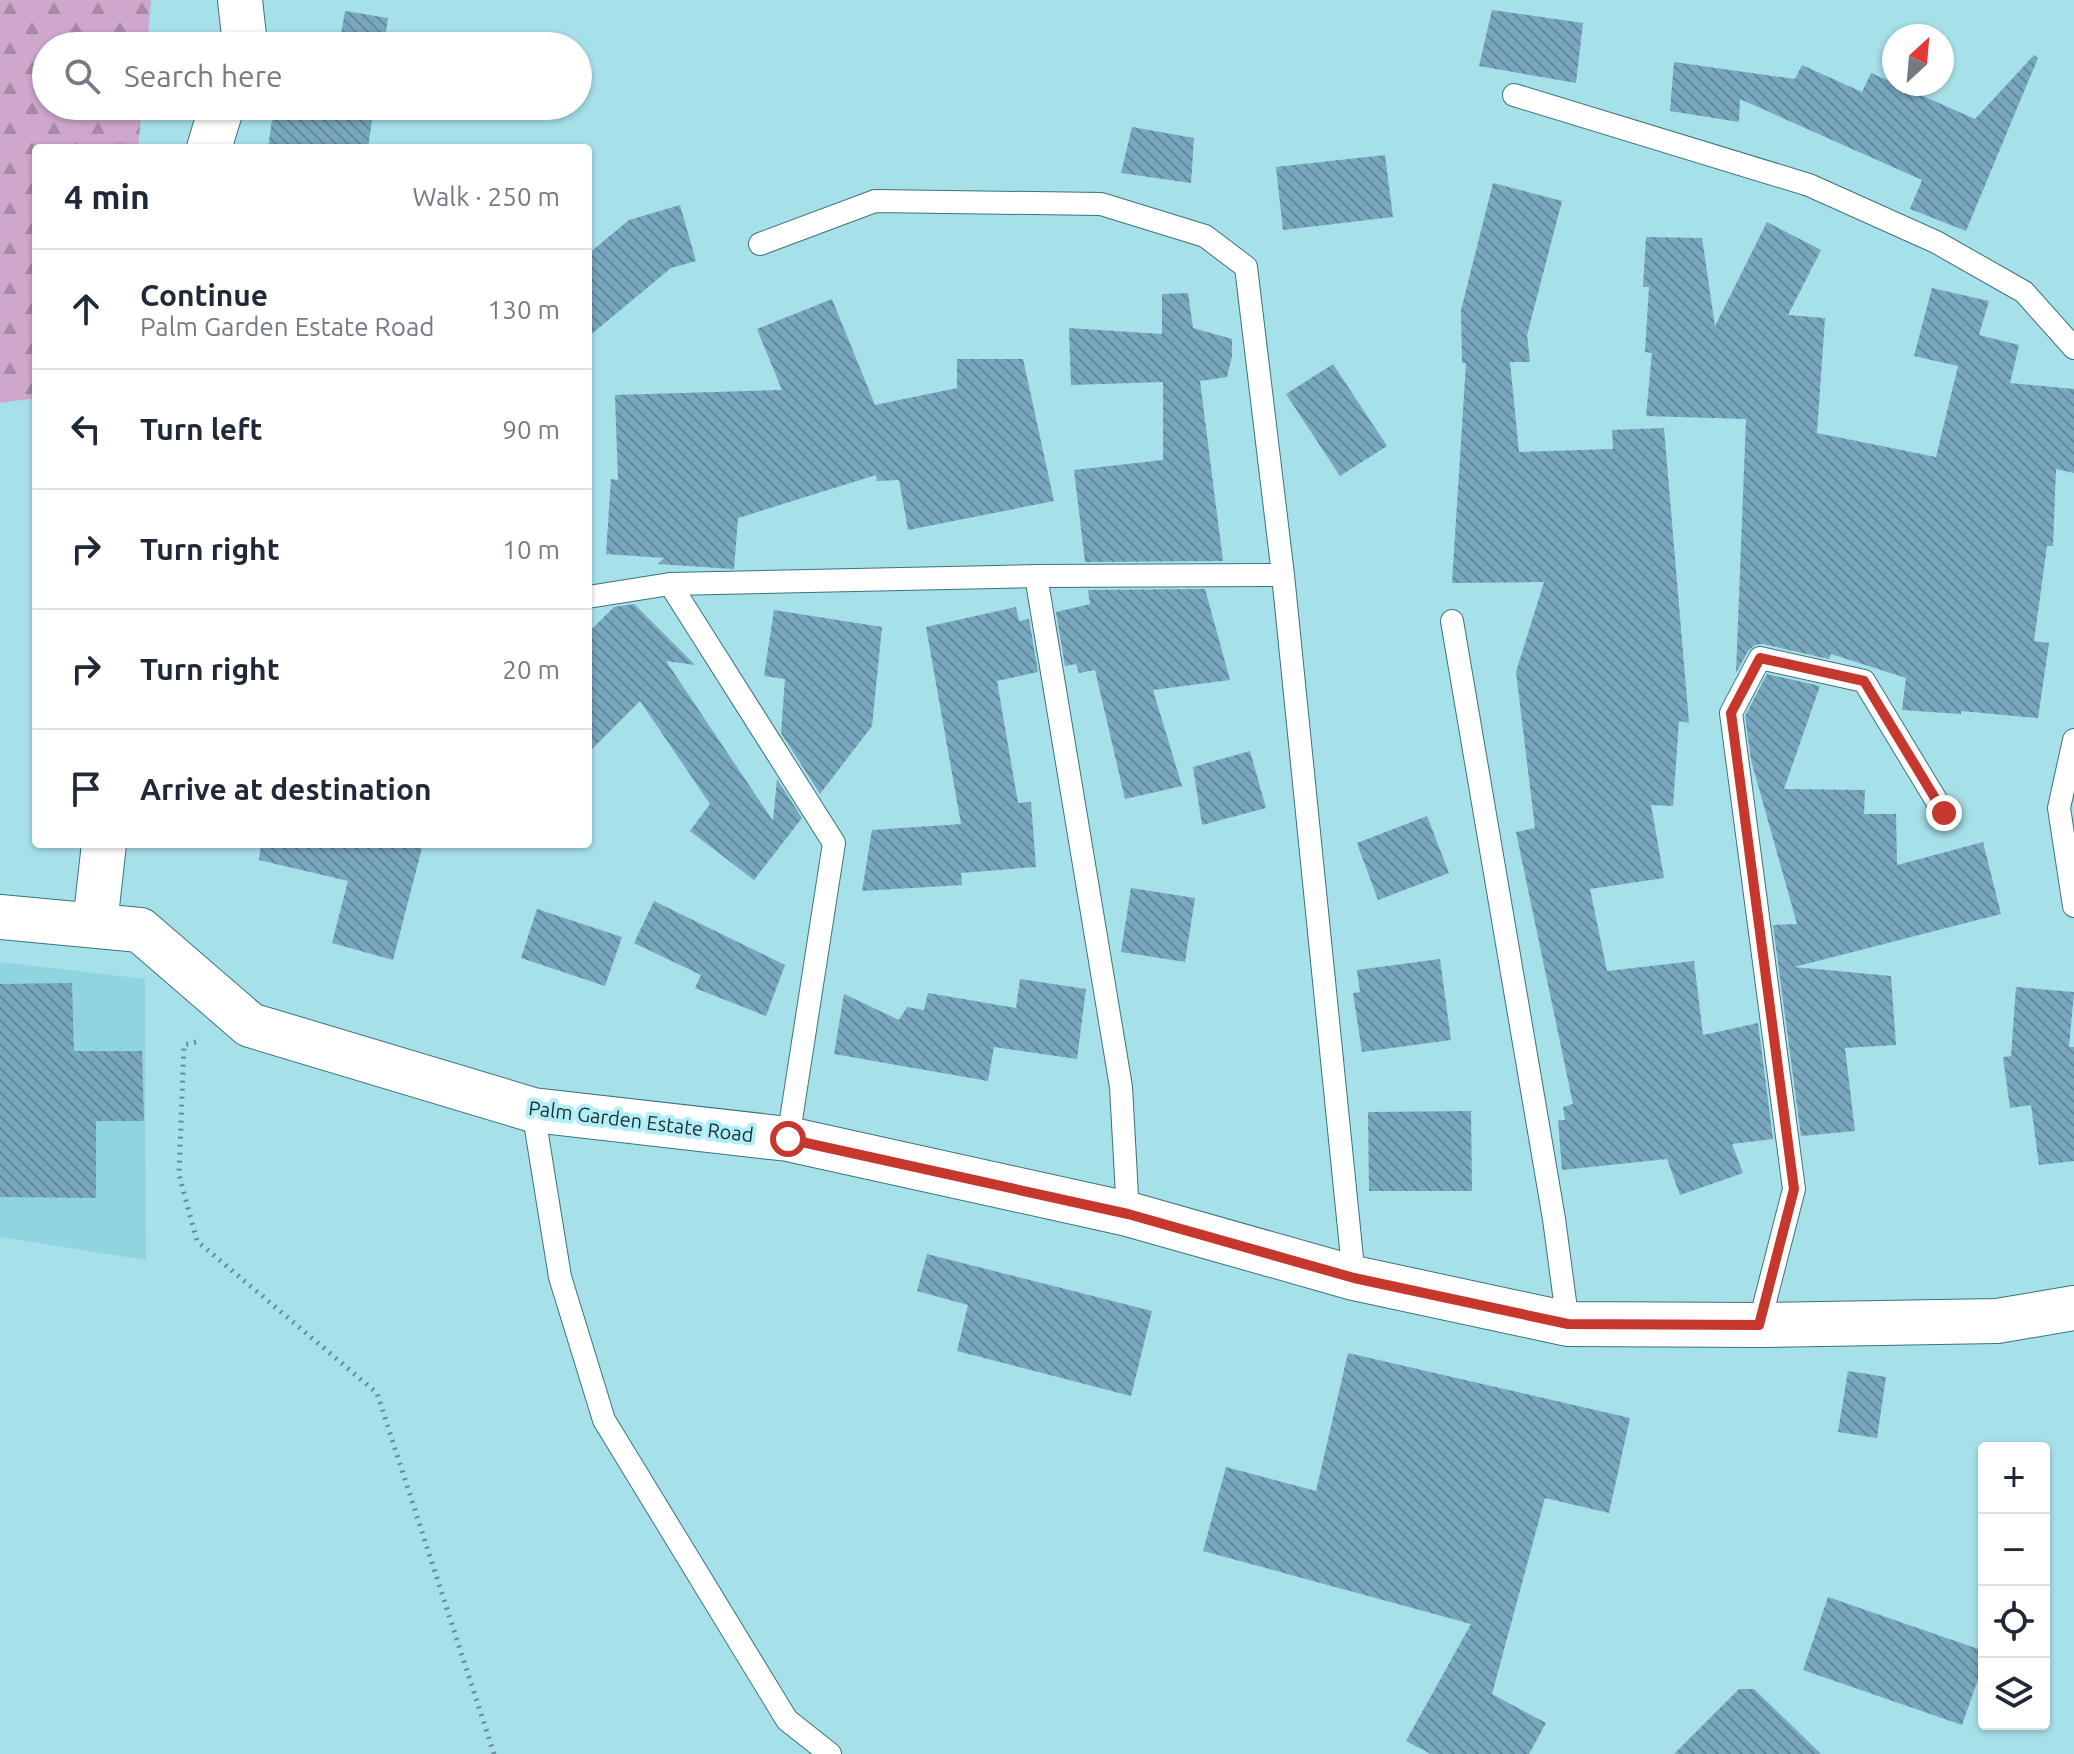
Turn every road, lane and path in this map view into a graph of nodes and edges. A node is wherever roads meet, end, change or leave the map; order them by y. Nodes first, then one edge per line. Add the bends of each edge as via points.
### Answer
1 (240, 0) edge
2 (244, 32) edge
3 (1514, 95) dead end
4 (218, 120) edge
5 (210, 144) edge
6 (760, 244) dead end
7 (2074, 348) edge
8 (1283, 575) junction
9 (1036, 576) junction
10 (670, 584) junction
11 (592, 596) edge
12 (1452, 621) dead end
13 (2074, 740) edge
14 (1944, 813) dead end
15 (104, 848) edge
16 (2074, 906) edge
17 (0, 917) edge
18 (95, 924) junction
19 (250, 1025) junction
20 (533, 1110) junction
21 (788, 1139) junction
22 (1128, 1214) junction
23 (1354, 1278) junction
24 (2074, 1308) edge
25 (1568, 1324) junction
26 (1759, 1325) junction
27 (494, 1754) edge
28 (830, 1754) edge

1 - 2 street
3 - 7 lane via 1809,185 1936,242 2024,292
4 - 5 street
6 - 8 lane via 875,201 1101,204 1205,236 1246,267
8 - 9 lane
8 - 23 lane
9 - 10 lane
9 - 22 lane via 1121,1087
10 - 11 lane
10 - 21 lane via 834,843
12 - 25 lane
13 - 16 lane via 2059,808
14 - 26 lane via 1864,681 1760,658 1731,713 1794,1189
15 - 18 street
17 - 18 street, Palm Garden Estate Road
18 - 19 street, Palm Garden Estate Road via 140,930
19 - 20 street, Palm Garden Estate Road
19 - 27 path via 184,1045 179,1175 197,1241 377,1393
20 - 21 street, Palm Garden Estate Road
20 - 28 lane via 560,1277 604,1420 787,1720
21 - 22 street, Palm Garden Estate Road
22 - 23 street, Palm Garden Estate Road
23 - 25 street, Palm Garden Estate Road
24 - 26 street, Palm Garden Estate Road via 1997,1321
25 - 26 street, Palm Garden Estate Road

